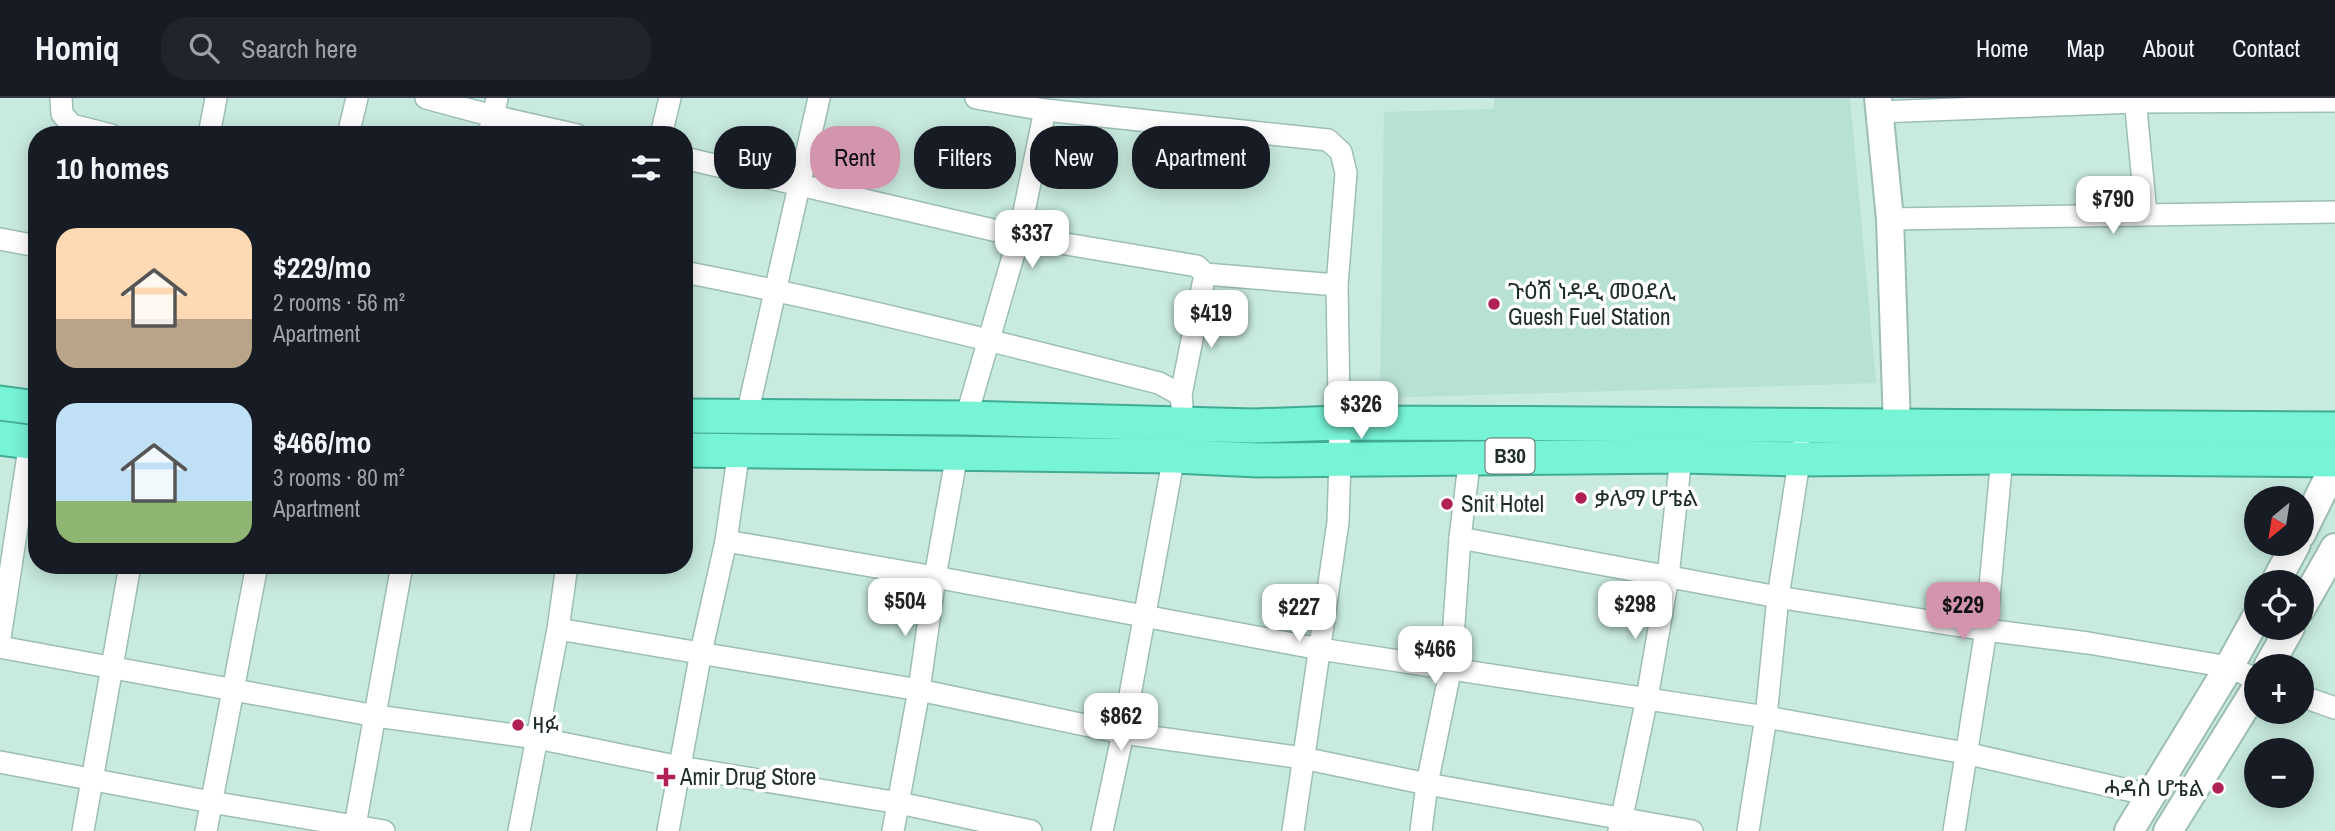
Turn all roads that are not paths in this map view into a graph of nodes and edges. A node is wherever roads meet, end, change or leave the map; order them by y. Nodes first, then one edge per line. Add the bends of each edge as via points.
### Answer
1 (61, 98) edge
2 (216, 98) edge
3 (357, 98) edge
4 (426, 98) edge
5 (670, 98) edge
6 (820, 98) edge
7 (976, 98) edge
8 (2135, 100) edge
9 (2335, 101) edge
10 (1878, 105) edge
11 (1045, 110) junction
12 (493, 116) edge
13 (76, 126) edge
14 (211, 126) edge
15 (350, 126) edge
16 (537, 126) edge
17 (663, 126) edge
18 (693, 160) edge
19 (801, 184) junction
20 (2335, 212) edge
21 (2147, 214) junction
22 (1890, 219) junction
23 (1019, 236) junction
24 (0, 239) edge
25 (28, 244) edge
26 (693, 274) edge
27 (1205, 274) junction
28 (1337, 285) junction
29 (775, 290) junction
30 (990, 340) junction
31 (0, 403) edge
32 (28, 407) edge
33 (1182, 409) junction
34 (693, 415) edge
35 (747, 415) junction
36 (966, 418) junction
37 (1339, 423) junction
38 (1433, 424) junction
39 (1805, 425) junction
40 (1897, 426) junction
41 (2335, 429) edge
42 (1682, 440) junction
43 (22, 441) edge
44 (693, 450) edge
45 (739, 450) junction
46 (957, 454) junction
47 (1174, 456) junction
48 (1470, 456) junction
49 (1433, 457) junction
50 (2002, 457) junction
51 (1800, 459) junction
52 (1895, 459) junction
53 (1340, 460) junction
54 (2335, 460) edge
55 (2335, 466) edge
56 (2314, 508) edge
57 (1460, 538) junction
58 (726, 541) junction
59 (2335, 548) edge
60 (129, 574) edge
61 (255, 574) edge
62 (400, 574) edge
63 (566, 574) edge
64 (935, 577) junction
65 (1668, 577) junction
66 (2314, 585) edge
67 (1778, 597) junction
68 (1143, 617) junction
69 (558, 629) junction
70 (1986, 630) junction
71 (0, 638) edge
72 (2244, 640) edge
73 (0, 647) edge
74 (1320, 649) junction
75 (701, 652) junction
76 (1451, 667) junction
77 (2229, 667) junction
78 (113, 668) junction
79 (2244, 674) edge
80 (234, 690) junction
81 (919, 690) junction
82 (1647, 698) junction
83 (2314, 701) edge
84 (2244, 708) edge
85 (2335, 708) edge
86 (376, 716) junction
87 (1766, 717) junction
88 (1123, 733) junction
89 (537, 738) junction
90 (1965, 753) junction
91 (1303, 758) junction
92 (0, 762) edge
93 (680, 766) junction
94 (92, 779) junction
95 (1427, 784) junction
96 (2150, 795) junction
97 (211, 802) junction
98 (899, 803) junction
99 (1620, 825) edge
100 (354, 829) edge
101 (83, 831) edge
102 (205, 831) edge
103 (384, 831) edge
104 (519, 831) edge
105 (668, 831) edge
106 (892, 831) edge
107 (1031, 831) edge
108 (1102, 831) edge
109 (1293, 831) edge
110 (1421, 831) edge
111 (1692, 831) edge
112 (1748, 831) edge
113 (1954, 831) edge
114 (2129, 831) edge
115 (2168, 831) edge

1 - 13 street via 62,114
2 - 14 street
3 - 15 street
4 - 12 street
5 - 17 street
6 - 19 street
7 - 11 street
8 - 9 street
8 - 10 street
8 - 21 street
10 - 22 street
11 - 23 street
11 - 28 street via 1328,141 1341,152 1346,173
12 - 16 street
18 - 19 street
19 - 23 street
19 - 29 street
20 - 21 street
21 - 22 street
22 - 40 street
23 - 27 street via 1197,266
23 - 30 street
24 - 25 street
26 - 29 street
27 - 28 street
27 - 33 street
28 - 37 street
29 - 30 street
29 - 35 street
30 - 33 street via 1159,383
30 - 36 street
31 - 32 highway
33 - 36 highway, B30
33 - 37 highway, B30 via 1254,425
34 - 35 highway, B30
35 - 36 highway, B30
37 - 38 highway, B30
37 - 53 street
38 - 42 highway, B30
38 - 49 highway
39 - 40 highway, B30
39 - 42 highway, B30
39 - 51 street
40 - 41 highway, B30
40 - 52 street
42 - 48 highway, B30
42 - 51 highway, B30
42 - 65 street
43 - 71 street
44 - 45 highway, B30
45 - 46 highway, B30
45 - 58 street
46 - 47 highway, B30
46 - 64 street
47 - 53 highway, B30
47 - 68 street
48 - 49 highway, B30
48 - 57 street
49 - 53 highway, B30
50 - 52 highway, B30
50 - 54 highway, B30
50 - 70 street
51 - 52 highway, B30
51 - 67 street
53 - 74 street via 1338,522
55 - 56 main road
57 - 65 street
57 - 76 street
58 - 64 street
58 - 75 street
59 - 66 main road
60 - 78 street
61 - 80 street
62 - 86 street
63 - 69 street
64 - 68 street
64 - 81 street
65 - 67 street
65 - 82 street
67 - 70 street
67 - 87 street
68 - 74 street
68 - 88 street
69 - 75 street
69 - 89 street
70 - 77 street
70 - 90 street
72 - 77 main road
73 - 78 street
74 - 76 street
74 - 91 street
75 - 81 street
75 - 93 street
76 - 82 street
76 - 95 street
77 - 79 street
77 - 96 main road
78 - 80 street
78 - 94 street
80 - 86 street
80 - 97 street
81 - 88 street
81 - 98 street
82 - 87 street
82 - 99 street
83 - 85 street
84 - 115 main road
86 - 89 street
86 - 100 street
87 - 90 street
87 - 112 street
88 - 91 street
88 - 108 street
89 - 93 street
89 - 104 street
90 - 96 street
90 - 113 street
91 - 95 street
91 - 109 street
92 - 94 street
93 - 98 street
93 - 105 street
94 - 97 street
94 - 101 street
95 - 99 street
95 - 110 street
96 - 114 main road
97 - 100 street
97 - 102 street
98 - 106 street
98 - 107 street
99 - 111 street
100 - 103 street

